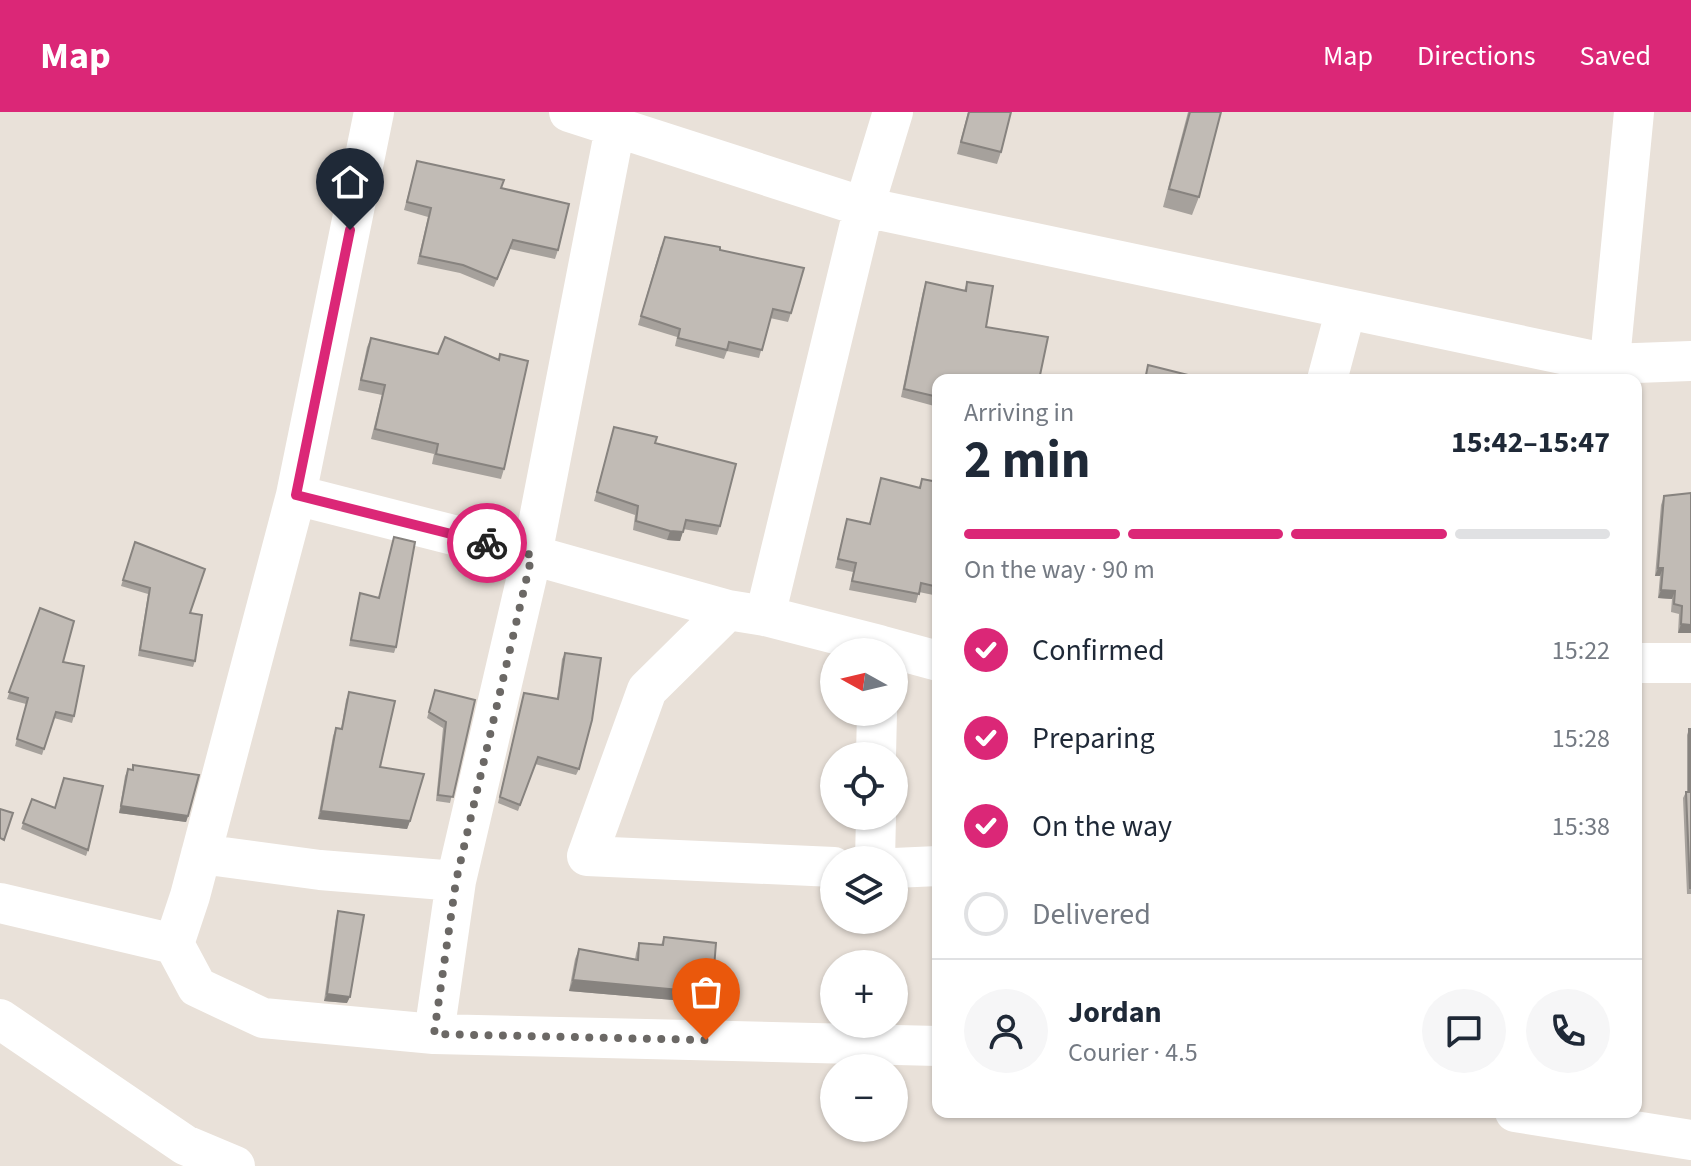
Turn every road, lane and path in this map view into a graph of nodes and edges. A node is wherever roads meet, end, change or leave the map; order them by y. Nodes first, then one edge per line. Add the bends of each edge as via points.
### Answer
1 (374, 112) edge
2 (569, 112) edge
3 (893, 112) edge
4 (1634, 112) edge
5 (625, 124) edge
6 (864, 207) junction
7 (1346, 309) junction
8 (1691, 361) edge
9 (1609, 372) edge
10 (1329, 374) edge
11 (296, 495) junction
12 (532, 555) junction
13 (746, 613) junction
14 (841, 638) edge
15 (908, 654) edge
16 (932, 660) edge
17 (1642, 663) edge
18 (1691, 663) edge
19 (201, 854) junction
20 (820, 866) edge
21 (932, 866) edge
22 (908, 867) edge
23 (456, 881) junction
24 (0, 903) edge
25 (174, 944) junction
26 (0, 1019) edge
27 (434, 1034) junction
28 (932, 1046) edge
29 (1553, 1118) edge
30 (1691, 1140) edge
31 (235, 1166) edge

1 - 11 street
2 - 5 street
3 - 6 street
4 - 9 street
5 - 6 street
5 - 12 street
6 - 7 street
6 - 13 street
7 - 9 street
7 - 10 street
8 - 9 street
11 - 12 street
11 - 19 street
12 - 13 street
12 - 23 street
13 - 14 street
13 - 20 street via 647,690 587,856
15 - 16 street
17 - 18 street
19 - 23 street
19 - 25 street
21 - 22 street
23 - 27 street
24 - 25 street
25 - 27 street via 197,987 263,1018
26 - 31 street via 185,1145
27 - 28 street
29 - 30 street

